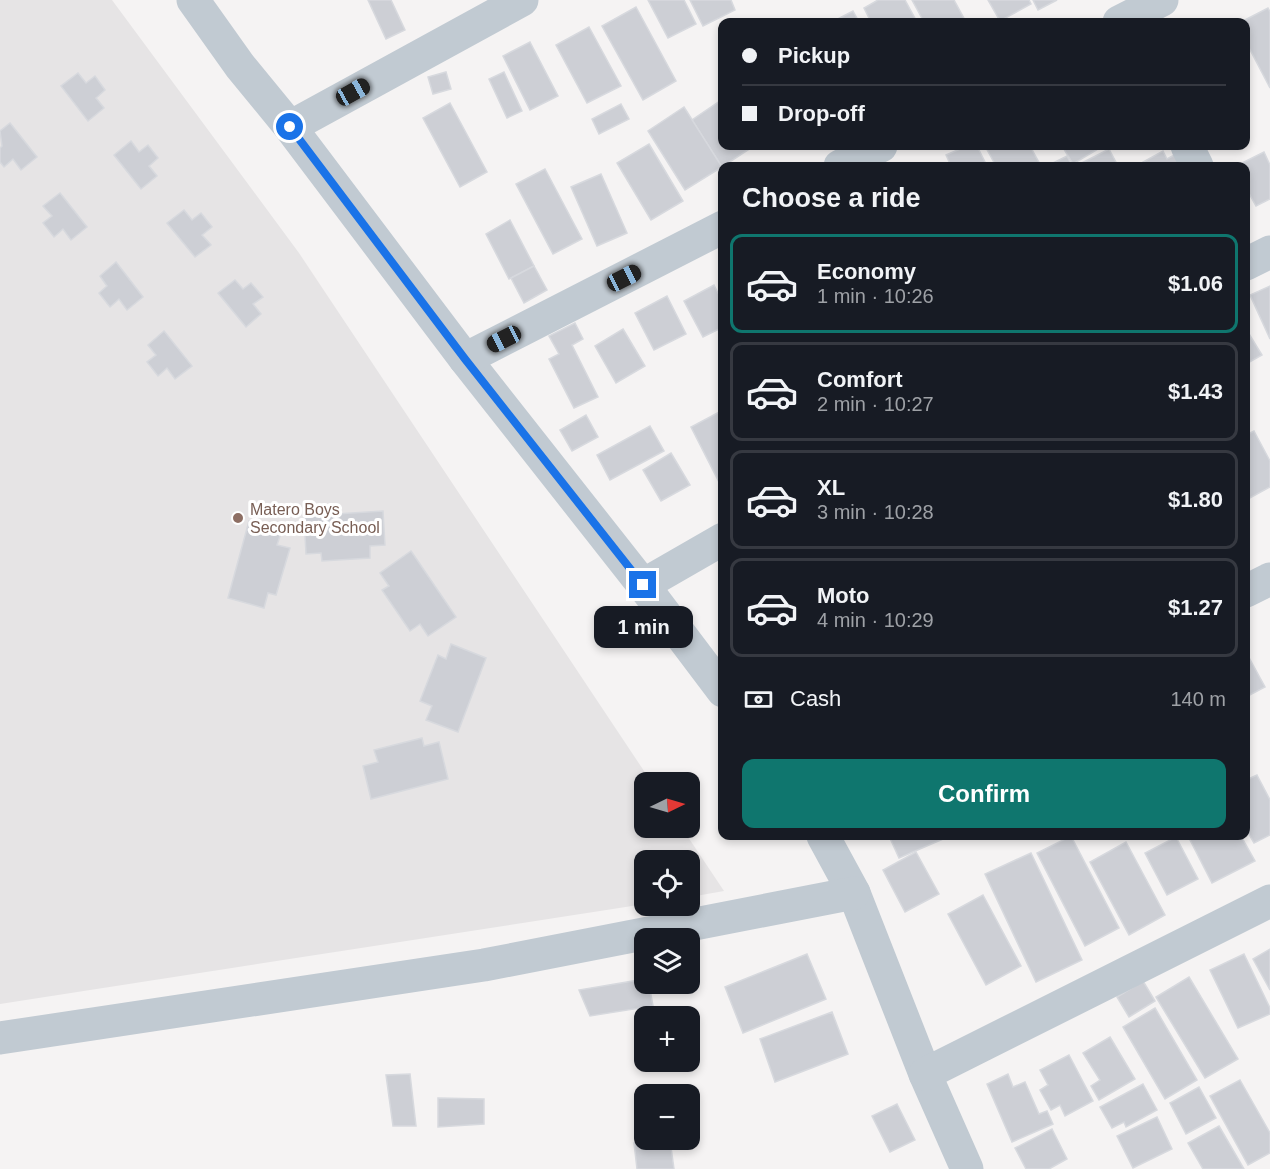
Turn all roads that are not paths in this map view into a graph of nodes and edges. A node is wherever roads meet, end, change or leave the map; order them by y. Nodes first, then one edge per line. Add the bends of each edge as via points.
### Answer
1 (193, 0) edge
2 (522, 0) edge
3 (1162, 0) edge
4 (1124, 16) edge
5 (290, 127) junction
6 (873, 150) edge
7 (848, 162) edge
8 (718, 230) edge
9 (465, 359) junction
10 (718, 542) edge
11 (1270, 579) edge
12 (643, 585) junction
13 (1250, 589) edge
14 (718, 684) edge
15 (825, 840) edge
16 (854, 893) junction
17 (1270, 901) edge
18 (0, 1038) edge
19 (925, 1074) junction
20 (967, 1169) edge

1 - 5 street
2 - 5 street
3 - 4 street
5 - 9 street
6 - 7 street
8 - 9 street
9 - 12 street
10 - 12 street
11 - 13 street
12 - 14 street
15 - 16 street
16 - 18 street via 484,965
16 - 19 street
17 - 19 street
19 - 20 street

